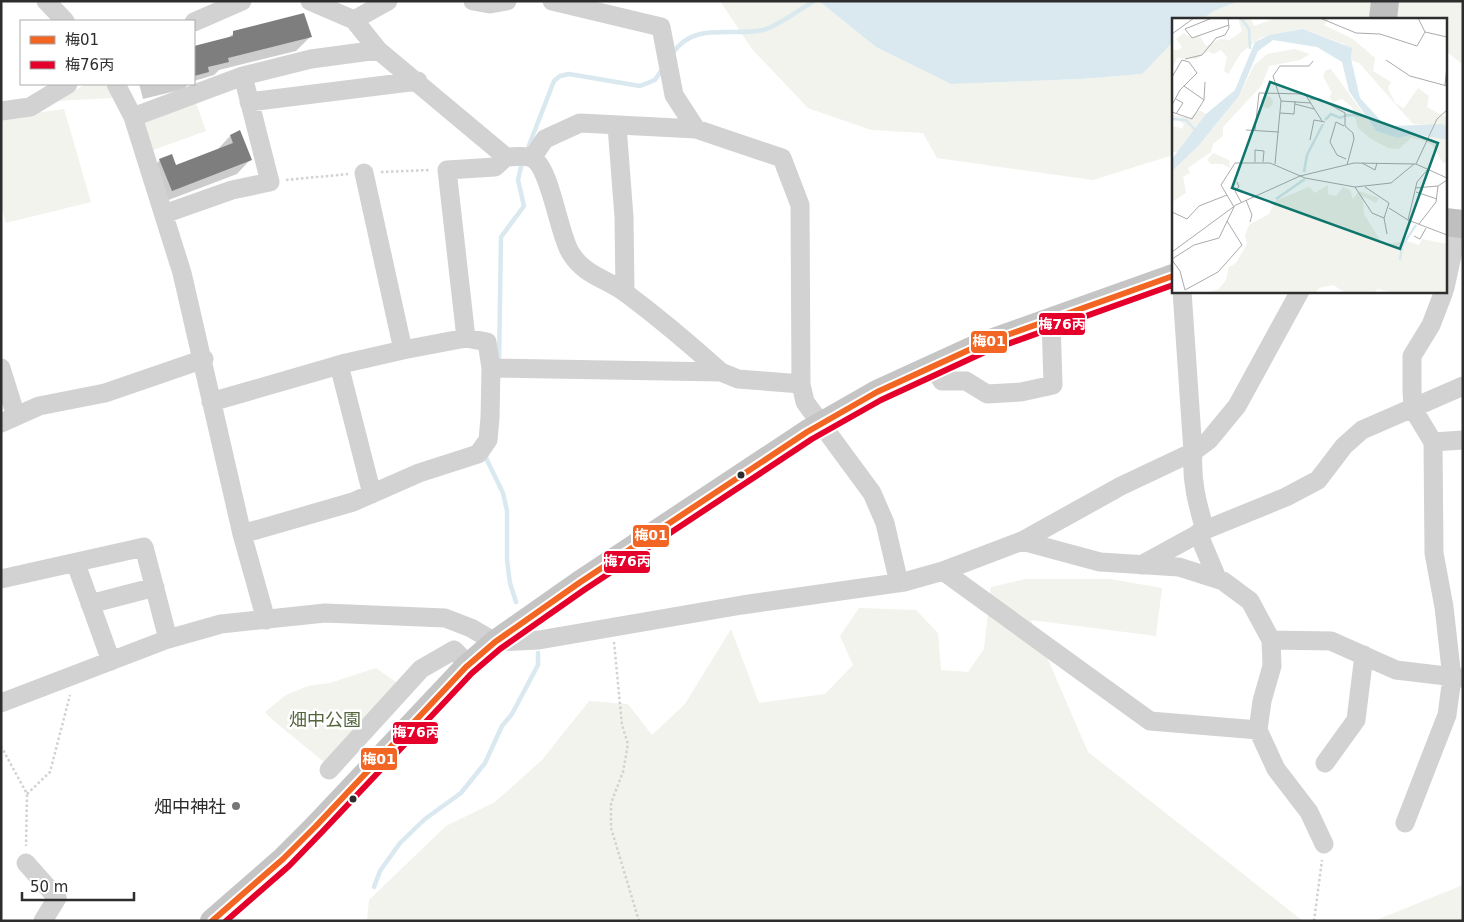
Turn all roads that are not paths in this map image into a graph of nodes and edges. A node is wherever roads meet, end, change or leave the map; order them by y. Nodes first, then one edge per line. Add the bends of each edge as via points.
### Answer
1 (46, 1) edge
2 (242, 1) edge
3 (310, 1) edge
4 (359, 1) edge
5 (388, 1) edge
6 (473, 1) edge
7 (507, 1) edge
8 (552, 1) edge
9 (1372, 1) edge
10 (1385, 1) edge
11 (1370, 18) edge
12 (1383, 18) edge
13 (64, 20) edge
14 (354, 20) junction
15 (195, 22) edge
16 (378, 50) junction
17 (242, 76) junction
18 (418, 81) junction
19 (66, 85) edge
20 (117, 85) edge
21 (249, 102) junction
22 (1, 111) edge
23 (133, 117) junction
24 (617, 126) junction
25 (696, 129) junction
26 (506, 157) junction
27 (532, 158) junction
28 (364, 173) dead end
29 (164, 214) junction
30 (1456, 223) edge
31 (1172, 276) edge
32 (1446, 284) edge
33 (626, 292) junction
34 (1182, 292) edge
35 (1299, 292) edge
36 (1444, 292) edge
37 (1050, 319) junction
38 (466, 338) junction
39 (404, 350) junction
40 (204, 359) junction
41 (339, 365) junction
42 (932, 365) junction
43 (1, 368) edge
44 (497, 368) junction
45 (721, 372) junction
46 (801, 384) junction
47 (1463, 386) edge
48 (211, 402) junction
49 (1413, 409) junction
50 (9, 420) edge
51 (820, 424) junction
52 (1463, 440) edge
53 (1433, 442) junction
54 (1193, 452) junction
55 (372, 494) junction
56 (1202, 532) junction
57 (242, 534) junction
58 (1022, 541) junction
59 (76, 564) junction
60 (1141, 565) junction
61 (943, 571) junction
62 (1217, 578) junction
63 (1, 579) edge
64 (899, 582) junction
65 (155, 587) junction
66 (90, 604) junction
67 (266, 620) junction
68 (168, 639) junction
69 (1271, 640) junction
70 (495, 642) junction
71 (1364, 655) junction
72 (110, 661) junction
73 (469, 665) junction
74 (1457, 678) edge
75 (1, 703) edge
76 (1258, 730) junction
77 (1325, 763) dead end
78 (330, 770) dead end
79 (1405, 823) dead end
80 (1324, 844) road end
81 (26, 863) road end
82 (43, 921) edge
83 (212, 921) edge

1 - 13 street
2 - 15 street
3 - 14 street
4 - 14 street
5 - 14 street
6 - 7 street via 490,4
8 - 25 street via 661,27 674,95
9 - 11 highway
10 - 12 highway
14 - 16 street
16 - 17 street via 311,59
16 - 18 street
17 - 21 street
17 - 23 street
18 - 21 street
18 - 26 street
19 - 22 street via 30,107
20 - 23 street
21 - 29 street via 270,182 232,190
23 - 29 street
24 - 25 street
24 - 27 street via 580,123 545,139
24 - 33 street
25 - 46 street via 782,158 800,205
26 - 27 street
26 - 38 street via 495,168 447,170
27 - 33 street via 543,167 556,217 570,252 588,273
28 - 39 street
29 - 40 street
30 - 32 street
31 - 37 main road
33 - 45 street
34 - 54 street
35 - 54 street via 1237,406 1210,440
36 - 49 street via 1431,325 1412,356
37 - 42 main road
37 - 42 street via 1053,385 1021,392 987,394 966,382 942,381
38 - 39 street
38 - 44 street via 487,342
39 - 41 street
40 - 48 street
40 - 50 street via 105,393 39,406
41 - 48 street
41 - 55 street
42 - 51 main road
43 - 50 street
44 - 45 street
44 - 55 street via 488,440 478,454 419,473
45 - 46 street via 738,379
46 - 51 street via 805,402
47 - 49 street
48 - 57 street
49 - 53 street
49 - 56 street via 1362,430 1344,446 1318,480
51 - 64 street via 872,493 885,523
51 - 70 main road
52 - 53 street
53 - 74 street via 1434,553
54 - 56 street via 1192,474
54 - 58 street via 1121,486
55 - 57 street
56 - 60 street
56 - 62 street
57 - 67 street
58 - 60 street via 1100,562
58 - 61 street
59 - 63 street
59 - 65 street via 144,547
59 - 66 street
60 - 62 street via 1179,568
61 - 64 street
61 - 76 street via 1150,721
62 - 69 street via 1250,601
64 - 70 street via 539,640
65 - 66 street
65 - 68 street
66 - 72 street
67 - 68 street via 221,624
67 - 70 street via 325,613 445,618
68 - 72 street
69 - 71 street via 1331,642
69 - 76 street via 1272,666
70 - 73 main road
71 - 74 street via 1396,670
71 - 77 street via 1356,720
72 - 75 street
73 - 78 street via 454,650 421,670
73 - 83 main road via 283,859
74 - 79 street via 1447,715
76 - 80 street via 1276,769 1309,812
81 - 82 street via 56,898

